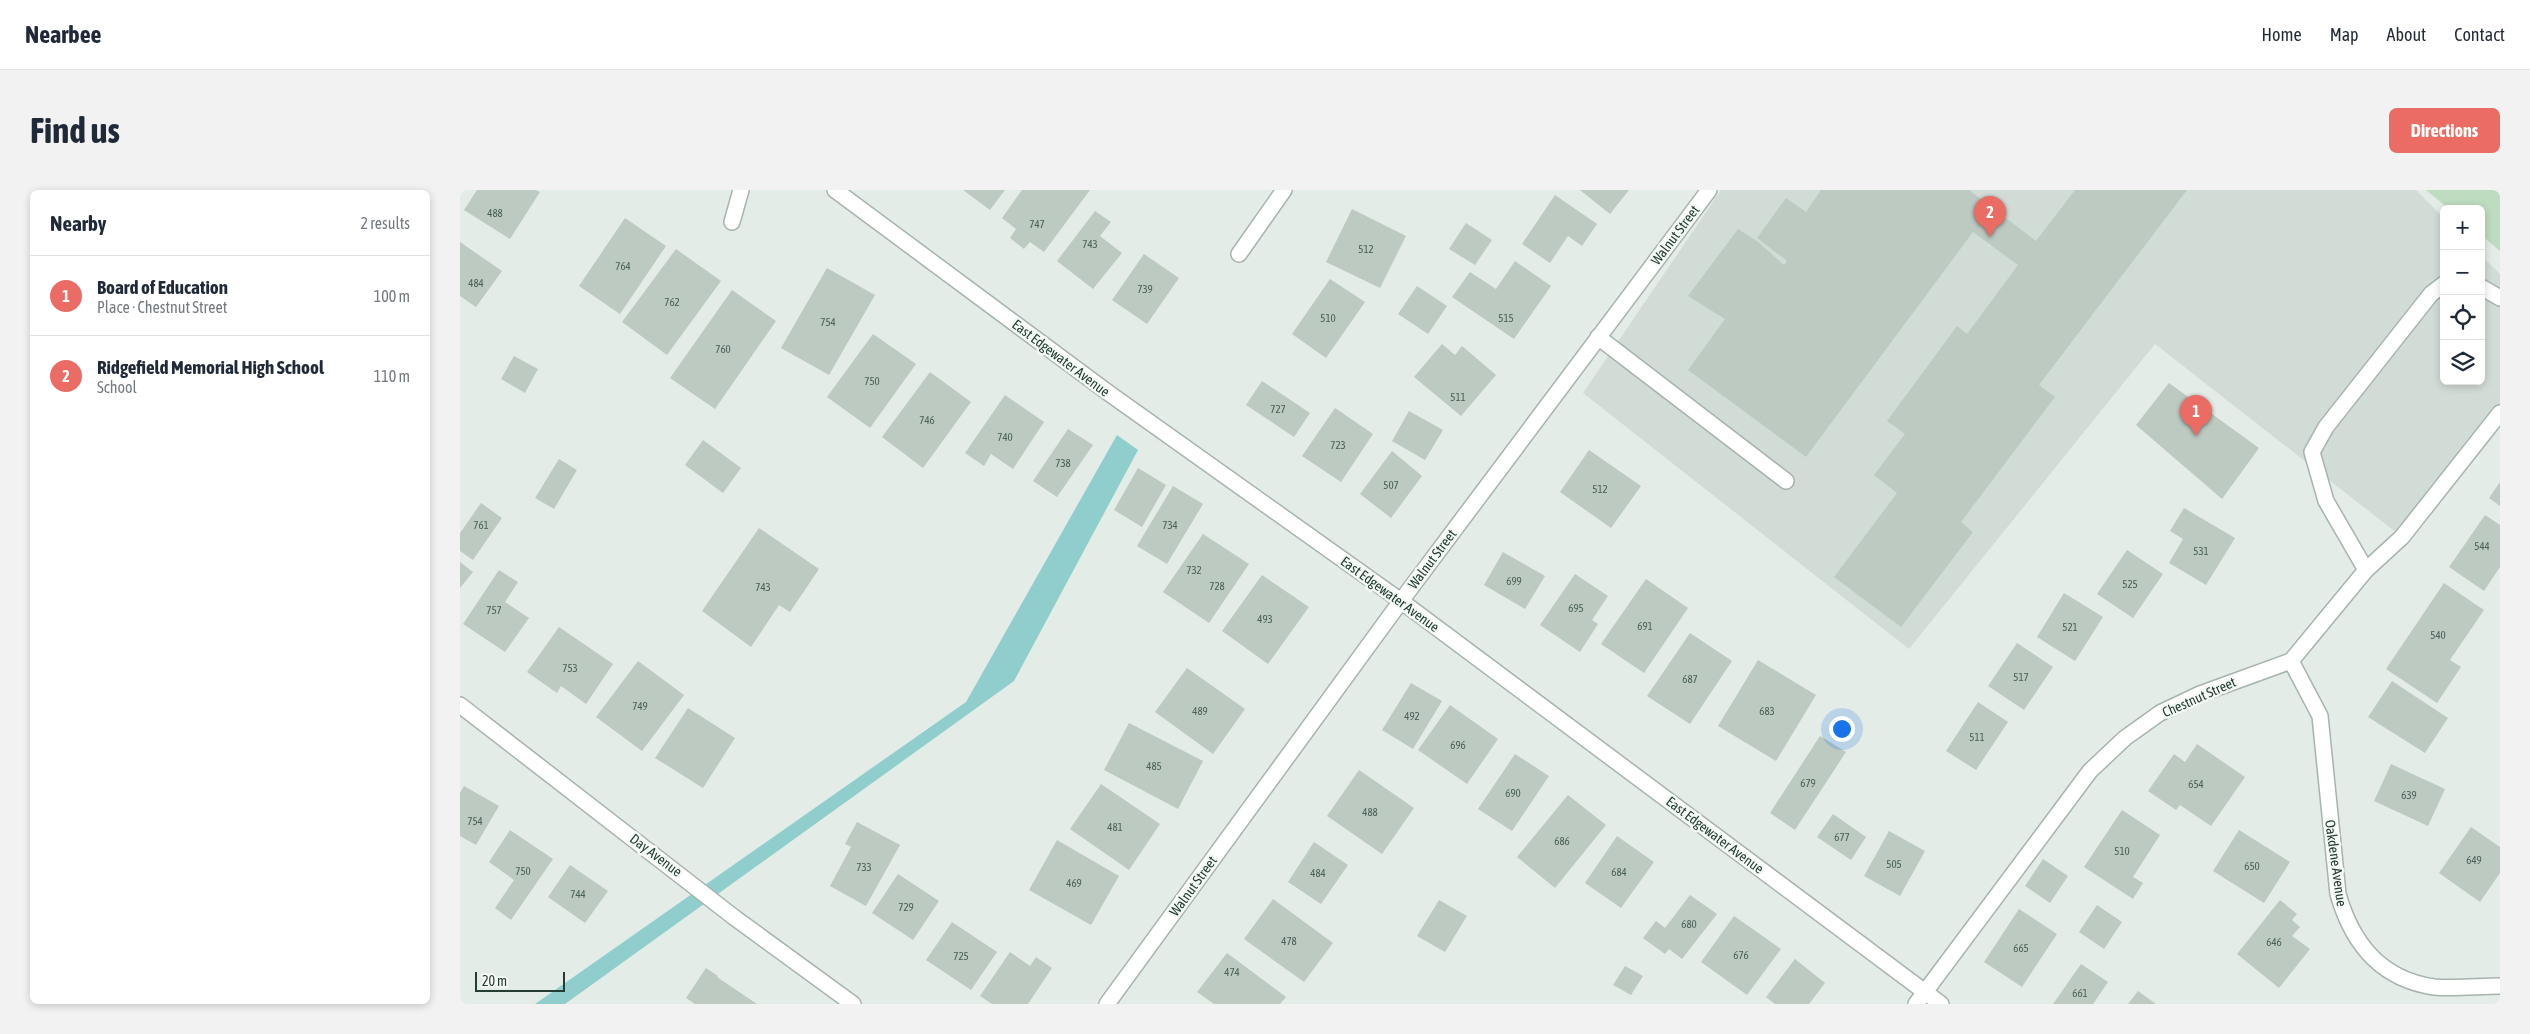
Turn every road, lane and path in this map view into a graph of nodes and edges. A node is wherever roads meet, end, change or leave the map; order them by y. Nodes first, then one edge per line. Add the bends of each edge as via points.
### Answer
1 (740, 190) edge
2 (834, 190) edge
3 (1284, 190) edge
4 (1709, 190) edge
5 (732, 222) dead end
6 (1239, 254) dead end
7 (2440, 287) edge
8 (2485, 289) edge
9 (2500, 298) edge
10 (1598, 337) junction
11 (2500, 413) edge
12 (1786, 481) dead end
13 (2366, 570) junction
14 (1401, 601) junction
15 (2291, 661) junction
16 (460, 704) edge
17 (2500, 986) edge
18 (1921, 998) edge
19 (853, 1004) edge
20 (1107, 1004) edge
21 (1941, 1004) edge

1 - 5 street
2 - 14 street, East Edgewater Avenue via 1110,394
3 - 6 street
4 - 10 street, Walnut Street
7 - 13 street via 2431,294 2326,426 2312,452 2326,501
8 - 9 street
10 - 12 street
10 - 14 street, Walnut Street
11 - 13 street via 2402,537
13 - 15 street
14 - 18 street, East Edgewater Avenue
14 - 20 street, Walnut Street
15 - 17 street, Oakdene Avenue via 2320,716 2338,894 2346,922 2360,945 2381,965 2404,979 2434,987
15 - 18 street, Chestnut Street via 2200,694 2160,713 2125,738 2090,771
16 - 19 street, Day Avenue via 735,918
18 - 21 street, East Edgewater Avenue

